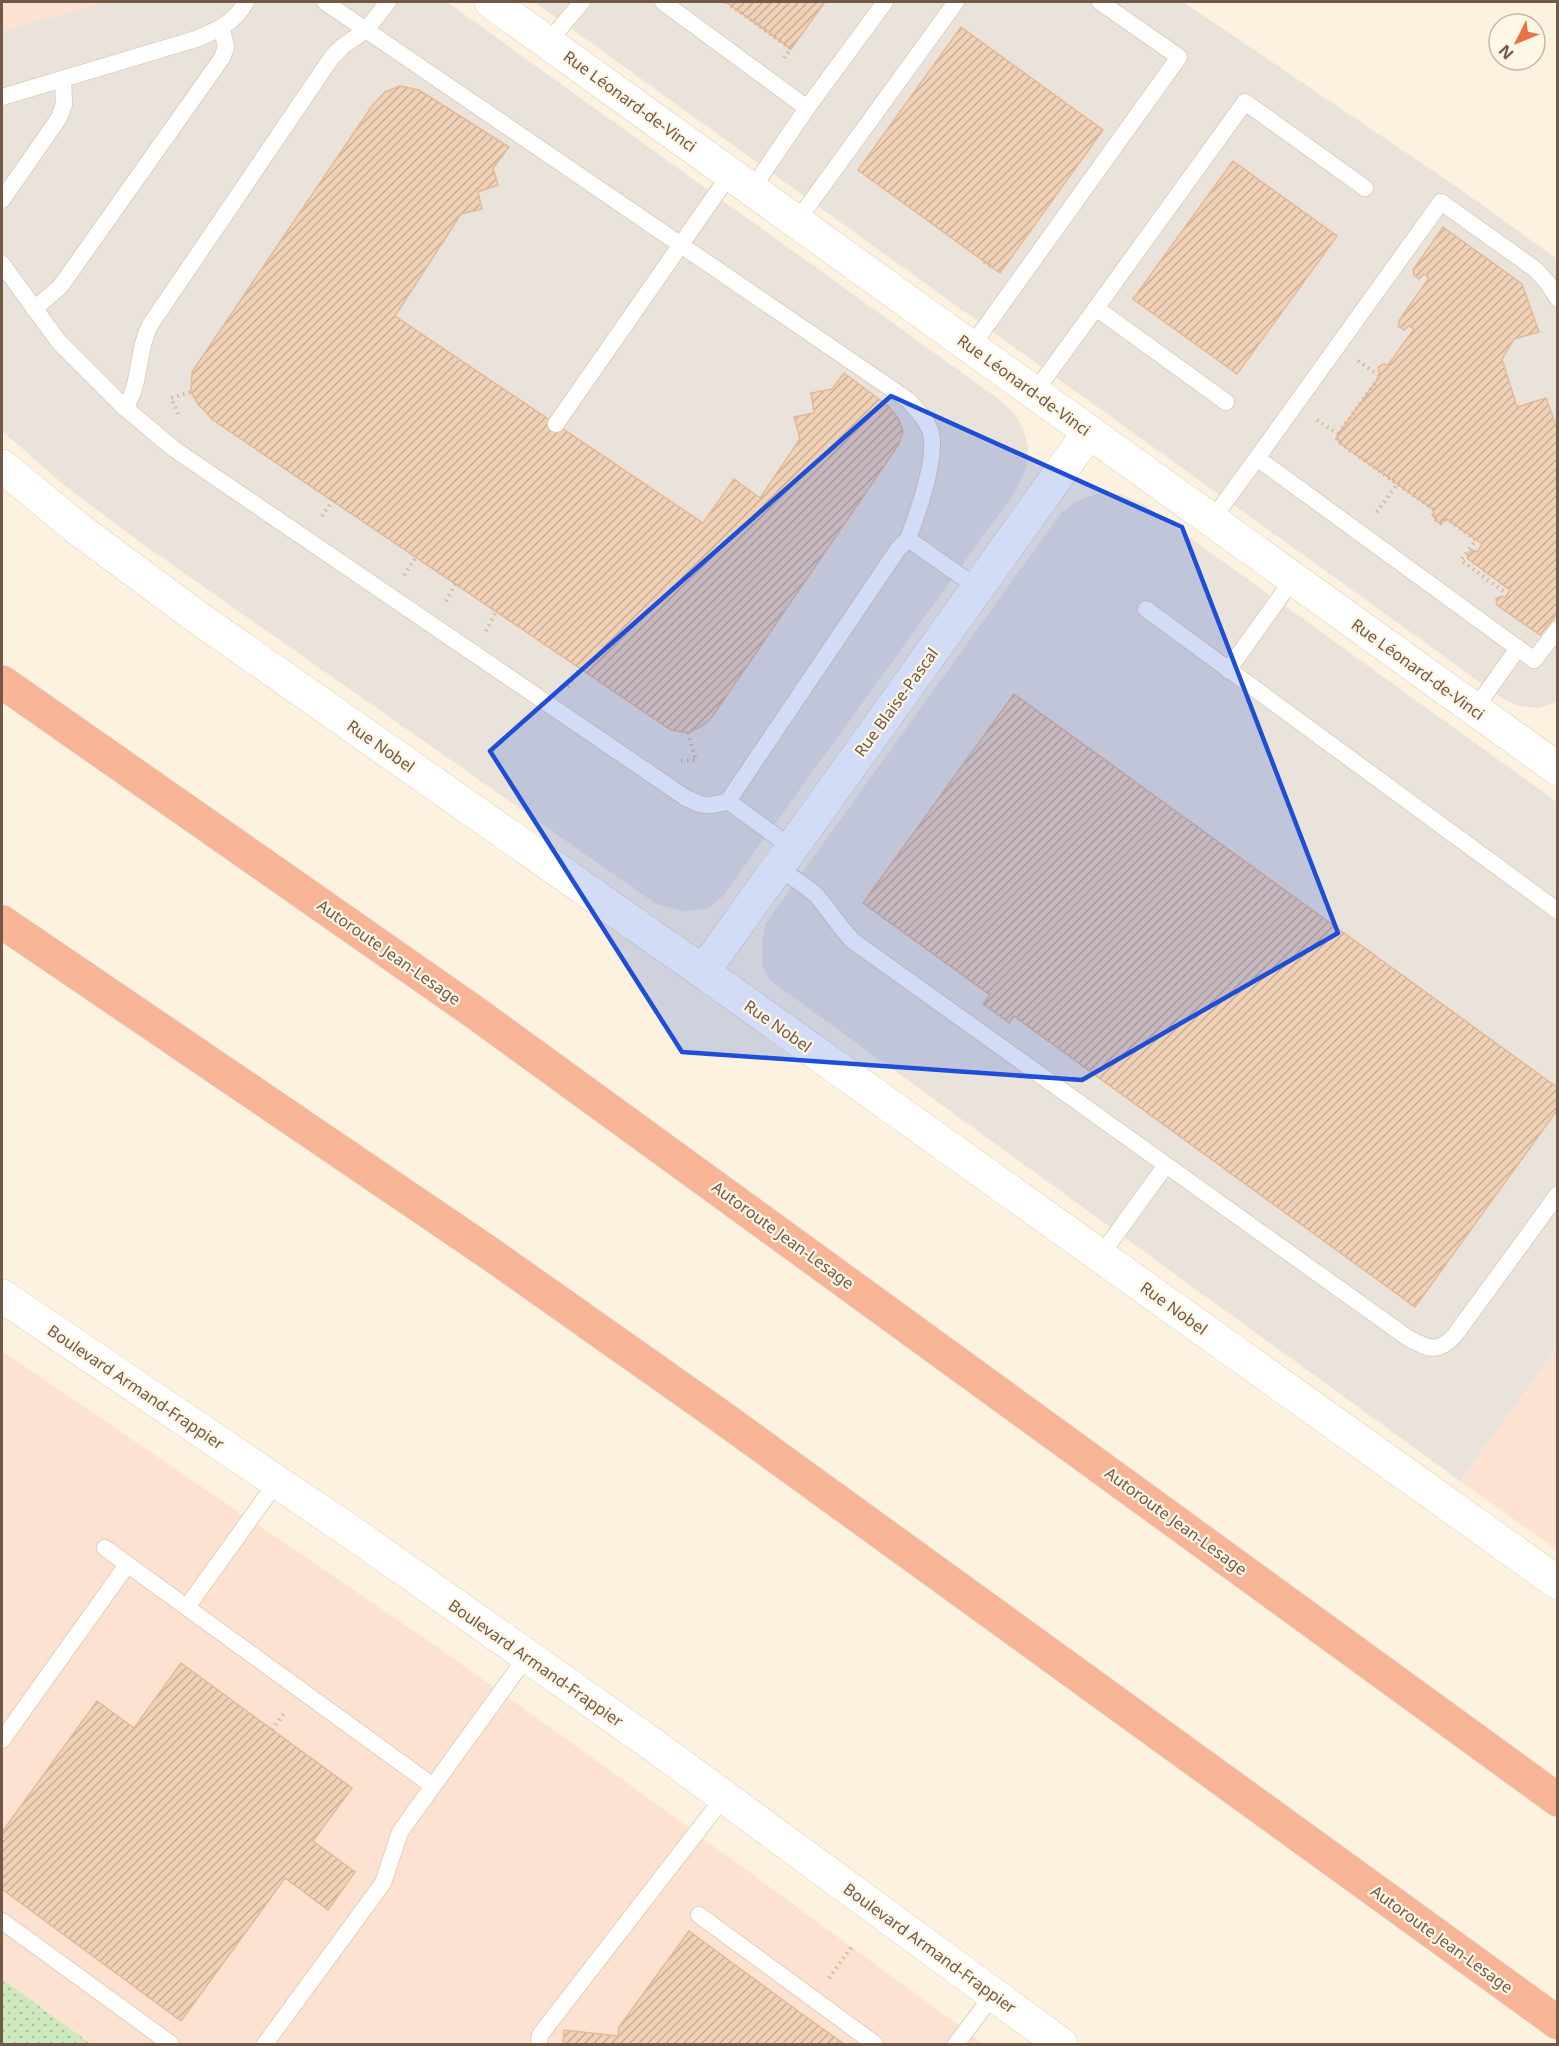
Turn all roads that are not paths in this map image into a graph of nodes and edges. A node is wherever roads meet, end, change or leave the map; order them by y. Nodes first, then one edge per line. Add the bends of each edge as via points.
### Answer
1 (246, 2) edge
2 (325, 2) edge
3 (388, 2) edge
4 (582, 2) edge
5 (663, 2) edge
6 (885, 2) edge
7 (956, 2) edge
8 (1100, 2) edge
9 (499, 4) edge
10 (222, 29) junction
11 (366, 30) junction
12 (548, 42) junction
13 (63, 79) junction
14 (2, 97) edge
15 (807, 108) junction
16 (741, 182) junction
17 (1365, 188) dead end
18 (2, 200) edge
19 (796, 221) junction
20 (681, 245) junction
21 (2, 264) edge
22 (1557, 299) edge
23 (1096, 308) junction
24 (34, 309) junction
25 (971, 347) junction
26 (1034, 393) junction
27 (1226, 402) dead end
28 (125, 408) junction
29 (556, 424) dead end
30 (1089, 432) junction
31 (1257, 458) junction
32 (2, 466) edge
33 (1211, 521) junction
34 (908, 539) junction
35 (1293, 579) junction
36 (978, 588) junction
37 (1146, 609) dead end
38 (1557, 629) edge
39 (1518, 648) junction
40 (1228, 670) junction
41 (2, 682) edge
42 (1474, 709) junction
43 (1557, 767) edge
44 (728, 801) junction
45 (785, 858) junction
46 (1557, 911) edge
47 (2, 922) edge
48 (703, 972) junction
49 (1166, 1165) junction
50 (1557, 1194) edge
51 (1101, 1255) junction
52 (2, 1296) edge
53 (276, 1483) junction
54 (105, 1548) dead end
55 (128, 1565) junction
56 (1557, 1582) edge
57 (187, 1607) junction
58 (527, 1656) junction
59 (2, 1740) edge
60 (433, 1786) junction
61 (724, 1797) junction
62 (1557, 1800) edge
63 (699, 1915) dead end
64 (2, 1921) edge
65 (993, 1995) junction
66 (1557, 2023) edge
67 (171, 2044) edge
68 (265, 2044) edge
69 (538, 2044) edge
70 (875, 2044) edge
71 (956, 2044) edge
72 (1061, 2044) edge

1 - 10 lane
2 - 11 lane
3 - 11 lane
4 - 12 lane
5 - 15 lane
6 - 15 lane
7 - 19 lane
8 - 25 lane via 1179,57
9 - 12 street, Rue Léonard-de-Vinci
10 - 13 lane
10 - 24 lane via 226,47 222,58 69,275
11 - 20 lane
11 - 28 lane via 332,57 150,325 144,336 133,395
12 - 16 street, Rue Léonard-de-Vinci
13 - 14 lane
13 - 18 lane via 64,104 59,118
15 - 16 lane
16 - 19 street, Rue Léonard-de-Vinci
16 - 20 lane
17 - 23 lane via 1245,102
19 - 25 street, Rue Léonard-de-Vinci
20 - 29 lane
20 - 34 lane via 908,400 924,417 932,447 920,509
21 - 24 lane
22 - 31 lane via 1535,269 1441,202
23 - 26 lane
23 - 27 lane
24 - 28 lane via 59,342
25 - 26 street, Rue Léonard-de-Vinci
26 - 30 street, Rue Léonard-de-Vinci
28 - 44 lane via 174,450 686,798 711,806
30 - 33 street, Rue Léonard-de-Vinci
30 - 36 street, Rue Blaise-Pascal
31 - 33 lane
31 - 39 lane
32 - 48 street, Rue Nobel via 190,612
33 - 35 street, Rue Léonard-de-Vinci
34 - 36 lane
34 - 44 lane
35 - 40 lane
35 - 42 street, Rue Léonard-de-Vinci
36 - 45 street, Rue Blaise-Pascal
37 - 40 lane
38 - 39 lane via 1534,660
39 - 42 lane
40 - 46 lane
41 - 62 highway, Autoroute Jean-Lesage via 477,1014
42 - 43 street, Rue Léonard-de-Vinci
44 - 45 lane
45 - 48 street, Rue Blaise-Pascal
45 - 49 lane via 853,941
47 - 66 highway, Autoroute Jean-Lesage via 470,1240 741,1431
48 - 51 street, Rue Nobel
49 - 50 lane via 1408,1338 1436,1349 1455,1335
49 - 51 lane
51 - 56 street, Rue Nobel
52 - 53 street, Boulevard Armand-Frappier
53 - 57 lane
53 - 58 street, Boulevard Armand-Frappier
54 - 55 lane
55 - 57 lane
55 - 59 lane
57 - 60 lane
58 - 60 lane
58 - 61 street, Boulevard Armand-Frappier
60 - 68 lane via 400,1832 383,1883
61 - 65 street, Boulevard Armand-Frappier
61 - 69 lane via 540,2035
63 - 70 lane
64 - 67 lane
65 - 71 lane
65 - 72 street, Boulevard Armand-Frappier

